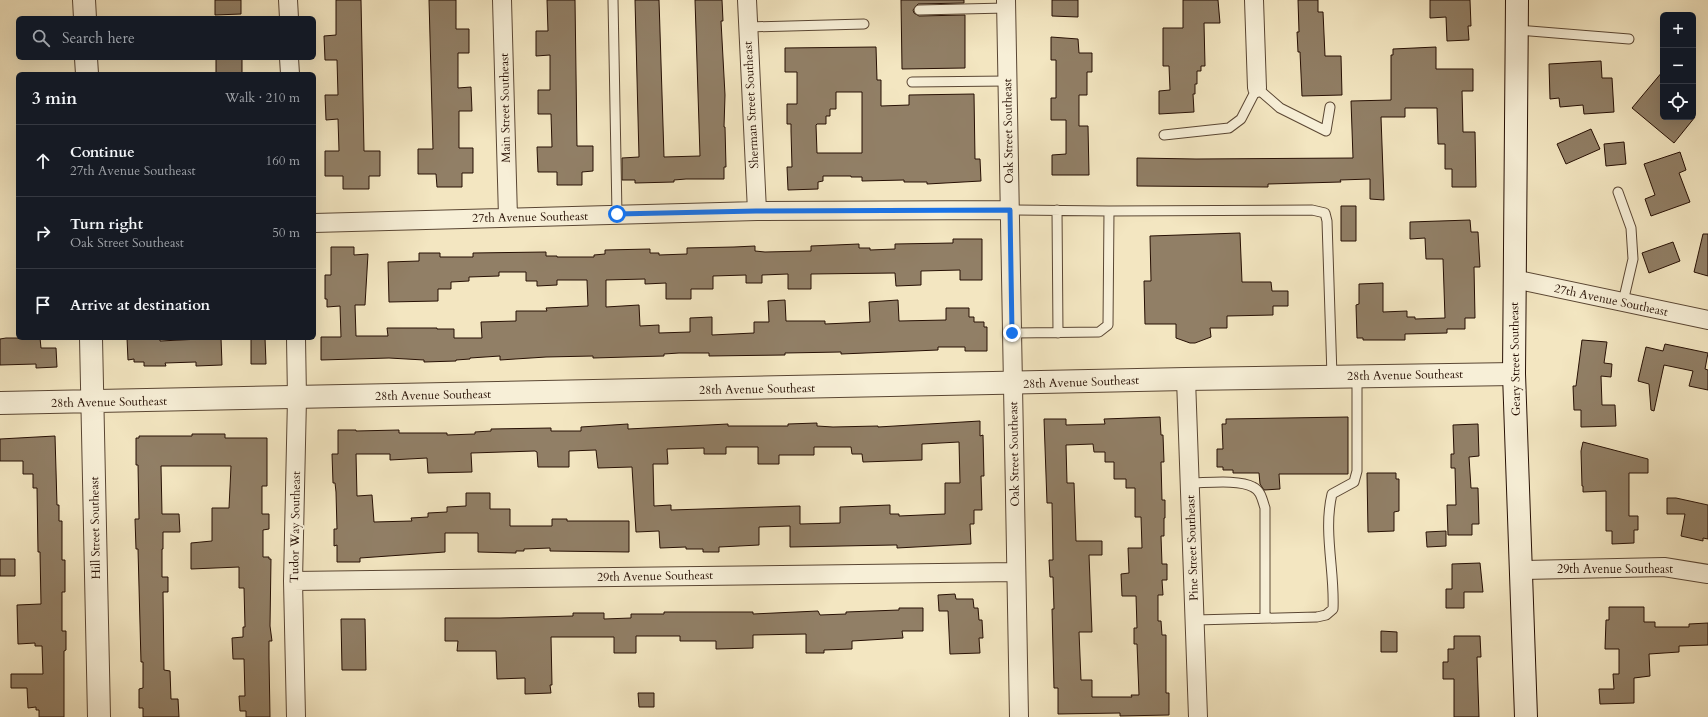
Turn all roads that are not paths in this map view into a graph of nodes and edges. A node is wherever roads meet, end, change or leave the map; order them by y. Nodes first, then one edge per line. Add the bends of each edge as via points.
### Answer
1 (84, 0) edge
2 (288, 0) edge
3 (502, 0) edge
4 (613, 0) edge
5 (747, 0) edge
6 (1254, 0) edge
7 (1517, 0) edge
8 (1006, 4) edge
9 (919, 10) dead end
10 (85, 16) edge
11 (288, 16) edge
12 (864, 24) dead end
13 (748, 27) junction
14 (1518, 30) junction
15 (1629, 39) dead end
16 (86, 60) edge
17 (290, 60) edge
18 (87, 72) edge
19 (290, 72) edge
20 (1008, 81) junction
21 (912, 82) dead end
22 (1257, 88) junction
23 (1330, 107) dead end
24 (1164, 135) dead end
25 (1618, 192) dead end
26 (1010, 210) junction
27 (1057, 210) junction
28 (756, 211) junction
29 (1109, 211) junction
30 (617, 214) junction
31 (508, 217) junction
32 (316, 223) edge
33 (1514, 279) junction
34 (1624, 302) junction
35 (1708, 320) edge
36 (1012, 333) junction
37 (1058, 333) junction
38 (92, 340) edge
39 (296, 340) edge
40 (1514, 374) junction
41 (1332, 376) junction
42 (1357, 376) junction
43 (1186, 379) junction
44 (1013, 384) junction
45 (297, 398) junction
46 (93, 402) junction
47 (0, 403) edge
48 (1190, 484) junction
49 (1522, 570) junction
50 (1016, 572) junction
51 (1708, 574) edge
52 (293, 581) junction
53 (1265, 618) junction
54 (1195, 620) junction
55 (99, 717) edge
56 (296, 717) edge
57 (1019, 717) edge
58 (1198, 717) edge
59 (1526, 717) edge

1 - 10 street
2 - 11 street
3 - 31 street, Main Street Southeast
4 - 30 lane
5 - 13 street, Sherman Street Southeast
6 - 22 street
7 - 14 street, Geary Street Southeast
8 - 9 lane
8 - 20 street, Oak Street Southeast
12 - 13 lane
13 - 28 street, Sherman Street Southeast
14 - 15 lane
14 - 33 street, Geary Street Southeast
16 - 18 street
17 - 19 street
20 - 21 lane
20 - 26 street, Oak Street Southeast
22 - 23 lane via 1280,108 1326,131
22 - 24 lane via 1241,119 1229,128
25 - 34 lane via 1631,228 1633,259
26 - 27 lane
26 - 28 street, 27th Avenue Southeast
26 - 36 street, Oak Street Southeast
27 - 29 lane
27 - 37 lane
28 - 30 street, 27th Avenue Southeast
29 - 37 lane via 1108,325 1099,332
29 - 41 lane via 1312,210 1325,213
30 - 31 street, 27th Avenue Southeast
31 - 32 street, 27th Avenue Southeast
33 - 34 street, 27th Avenue Southeast
33 - 40 street, Geary Street Southeast
34 - 35 street, 27th Avenue Southeast
36 - 37 lane
36 - 44 street, Oak Street Southeast
38 - 46 street, Hill Street Southeast
39 - 45 street, Tudor Way Southeast
40 - 42 street, 28th Avenue Southeast
40 - 49 street, Geary Street Southeast
41 - 42 street, 28th Avenue Southeast
41 - 43 street, 28th Avenue Southeast
42 - 53 lane via 1357,471 1354,482 1332,494 1328,509 1333,609 1326,615 1317,617
43 - 44 street, 28th Avenue Southeast
43 - 48 street, Pine Street Southeast
44 - 45 street, 28th Avenue Southeast
44 - 50 street, Oak Street Southeast
45 - 46 street, 28th Avenue Southeast
45 - 52 street, Tudor Way Southeast
46 - 47 street, 28th Avenue Southeast
46 - 55 street, Hill Street Southeast
48 - 53 lane via 1244,483 1254,487 1261,495 1265,508
48 - 54 street, Pine Street Southeast
49 - 51 street, 29th Avenue Southeast via 1664,567
49 - 59 street, Geary Street Southeast
50 - 52 street, 29th Avenue Southeast
50 - 57 street, Oak Street Southeast
52 - 56 street, Tudor Way Southeast
53 - 54 lane
54 - 58 street, Pine Street Southeast

